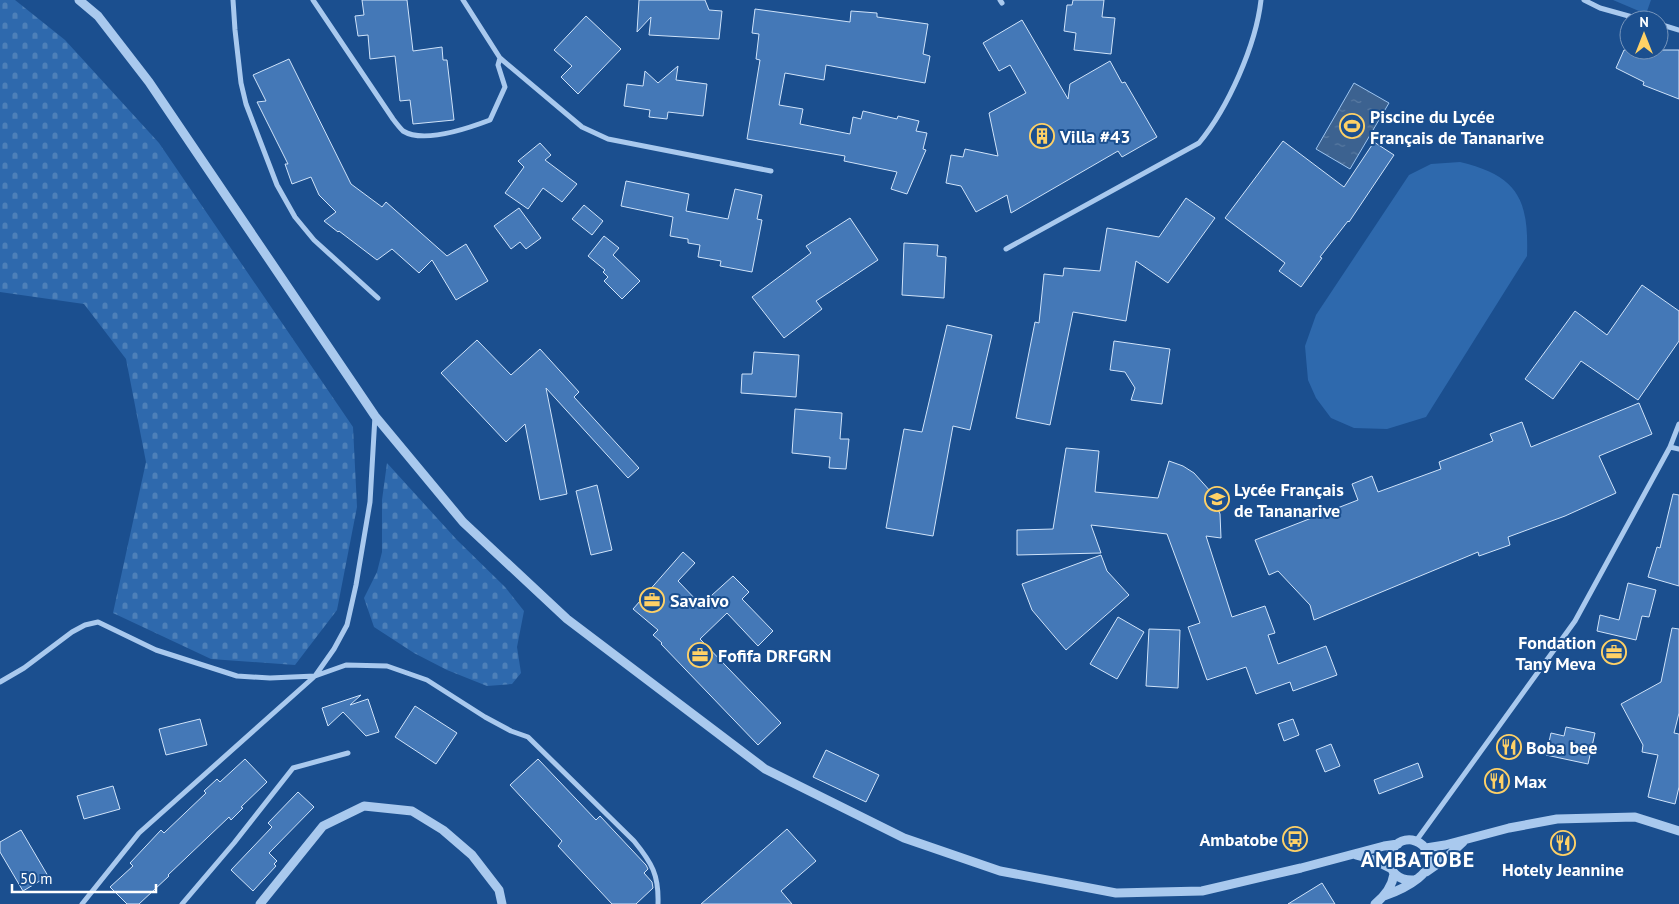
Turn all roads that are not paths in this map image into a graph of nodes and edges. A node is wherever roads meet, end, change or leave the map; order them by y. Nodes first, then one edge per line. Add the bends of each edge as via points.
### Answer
1 (79, 0) edge
2 (233, 0) edge
3 (313, 0) edge
4 (463, 0) edge
5 (1261, 0) edge
6 (1584, 0) edge
7 (1619, 13) edge
8 (500, 58) junction
9 (772, 170) dead end
10 (1006, 249) dead end
11 (378, 298) dead end
12 (375, 416) junction
13 (1679, 424) edge
14 (1670, 447) junction
15 (1679, 449) edge
16 (315, 676) junction
17 (0, 682) edge
18 (348, 754) dead end
19 (1679, 831) edge
20 (1465, 840) junction
21 (1416, 841) junction
22 (1398, 844) junction
23 (1426, 848) junction
24 (1353, 855) junction
25 (1392, 871) junction
26 (1426, 872) junction
27 (1414, 880) junction
28 (499, 890) junction
29 (1384, 896) junction
30 (82, 904) edge
31 (182, 904) edge
32 (260, 904) edge
33 (497, 904) edge
34 (502, 904) edge
35 (658, 904) edge
36 (1375, 904) edge

1 - 12 street via 98,16 148,82
2 - 11 street via 246,104 277,185 295,218 314,240
3 - 8 street via 393,119 403,131 422,137 445,134 490,120 505,87 498,65
4 - 8 street
5 - 10 street via 1258,20 1238,77 1221,114 1199,143
6 - 7 street
8 - 9 street via 582,127 608,139
12 - 16 street via 370,502 356,586 347,624
12 - 24 street via 463,522 567,619 765,769 904,838 1000,871 1116,893 1202,891
13 - 14 street
14 - 15 street
14 - 21 street via 1574,621
16 - 17 street via 237,676 156,650 98,622 72,632
16 - 30 street via 139,833
16 - 35 street via 346,664 387,666 427,680 485,717 528,737 648,858 659,887
18 - 31 street via 293,768
19 - 20 street via 1635,817 1557,818
20 - 23 street
20 - 26 street
21 - 22 street
21 - 23 street
22 - 24 street
22 - 25 street via 1390,854
23 - 26 street via 1430,860
24 - 25 street
25 - 27 street via 1400,878
25 - 29 street via 1391,886
26 - 27 street
27 - 29 street
28 - 32 street via 472,855 443,830 412,811 364,806 323,826
28 - 33 street
28 - 34 street
29 - 36 street

